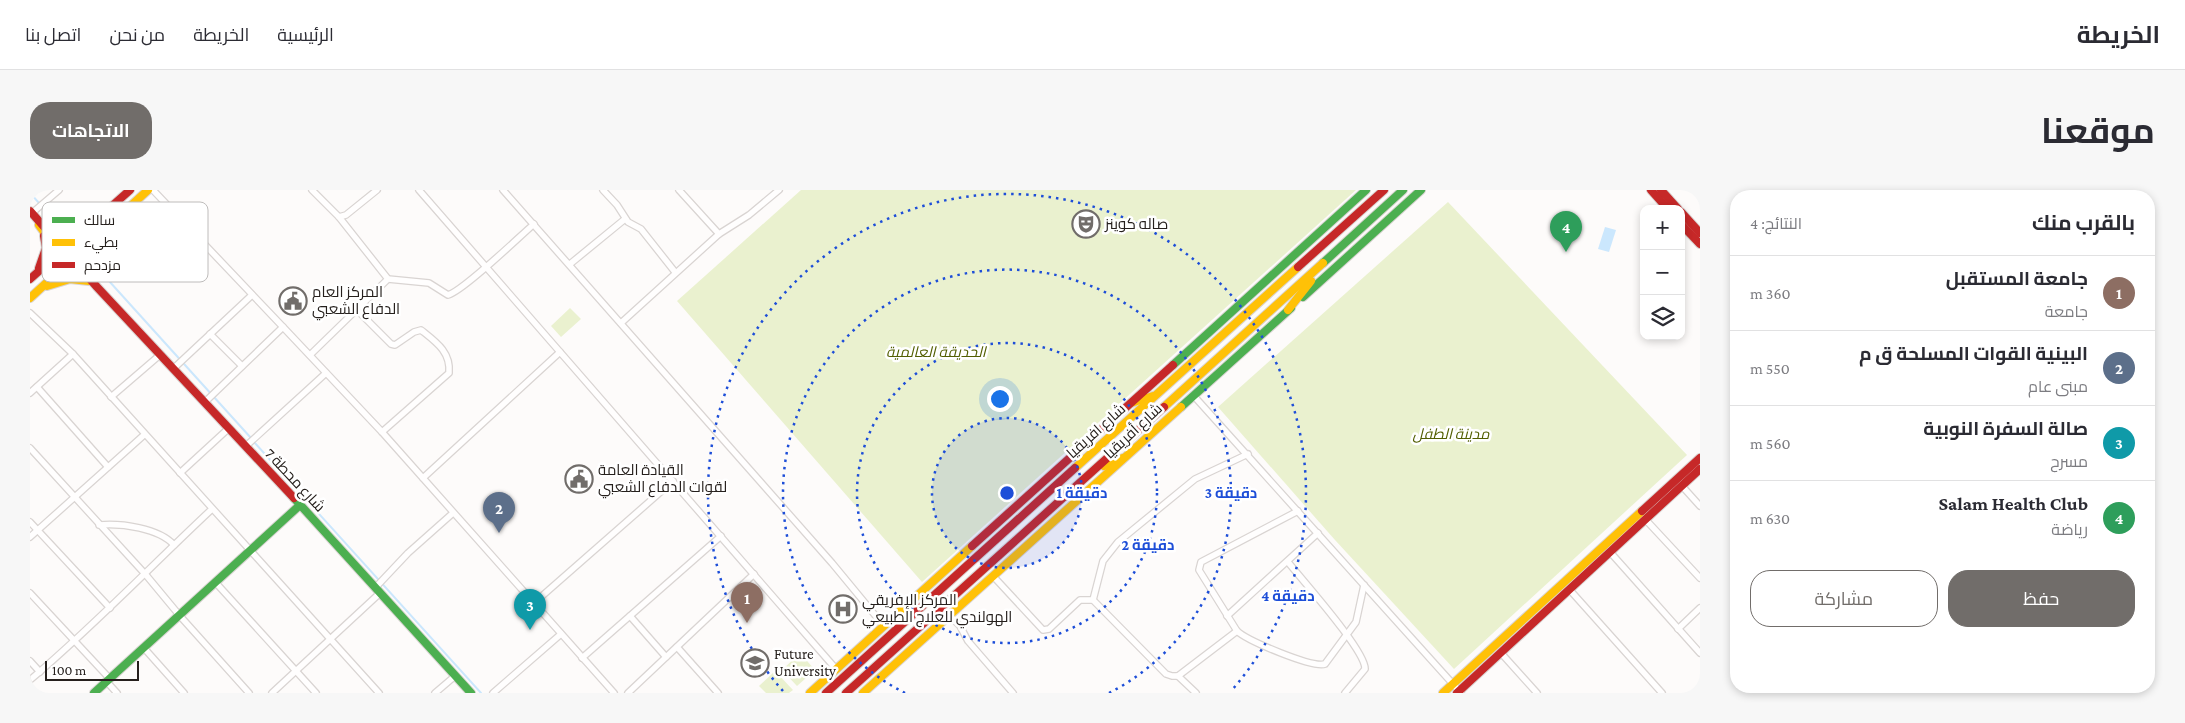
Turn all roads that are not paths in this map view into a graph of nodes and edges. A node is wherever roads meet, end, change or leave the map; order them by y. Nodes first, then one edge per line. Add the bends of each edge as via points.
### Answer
1 (59, 190) edge
2 (130, 190) edge
3 (148, 190) edge
4 (153, 190) edge
5 (312, 190) edge
6 (377, 190) edge
7 (419, 190) edge
8 (503, 190) edge
9 (603, 190) edge
10 (680, 190) edge
11 (779, 190) edge
12 (1366, 190) edge
13 (1384, 190) edge
14 (1403, 190) edge
15 (1420, 190) edge
16 (1650, 190) edge
17 (1661, 190) edge
18 (46, 202) edge
19 (116, 202) edge
20 (135, 202) edge
21 (164, 202) edge
22 (1664, 205) edge
23 (1674, 205) edge
24 (33, 214) edge
25 (1685, 216) edge
26 (338, 217) junction
27 (625, 219) junction
28 (534, 224) junction
29 (42, 227) edge
30 (1685, 228) edge
31 (1700, 233) edge
32 (719, 234) junction
33 (1700, 244) edge
34 (208, 248) edge
35 (42, 259) edge
36 (1325, 262) junction
37 (570, 264) junction
38 (42, 267) edge
39 (486, 267) junction
40 (37, 272) junction
41 (675, 272) junction
42 (30, 279) edge
43 (388, 279) junction
44 (47, 282) edge
45 (57, 282) edge
46 (92, 282) edge
47 (40, 289) junction
48 (252, 295) junction
49 (30, 298) edge
50 (357, 310) junction
51 (1288, 310) junction
52 (30, 313) edge
53 (621, 323) junction
54 (283, 327) junction
55 (210, 334) junction
56 (560, 352) junction
57 (73, 354) junction
58 (160, 354) junction
59 (310, 355) junction
60 (242, 366) junction
61 (174, 368) junction
62 (326, 373) junction
63 (37, 387) junction
64 (30, 393) edge
65 (1156, 395) junction
66 (1193, 395) junction
67 (111, 397) junction
68 (205, 402) junction
69 (1131, 403) junction
70 (229, 428) junction
71 (382, 432) junction
72 (144, 435) junction
73 (246, 446) junction
74 (30, 448) edge
75 (1248, 454) junction
76 (1123, 458) junction
77 (1700, 458) edge
78 (108, 467) junction
79 (1096, 469) junction
80 (1700, 469) edge
81 (180, 473) junction
82 (423, 478) junction
83 (673, 481) junction
84 (1682, 486) junction
85 (74, 498) junction
86 (300, 505) junction
87 (1700, 506) edge
88 (212, 510) junction
89 (1298, 511) junction
90 (453, 513) junction
91 (1645, 519) junction
92 (30, 522) edge
93 (99, 526) junction
94 (37, 530) junction
95 (1318, 533) junction
96 (721, 536) junction
97 (30, 537) edge
98 (174, 544) junction
99 (988, 547) junction
100 (251, 550) junction
101 (1004, 552) junction
102 (1610, 552) junction
103 (974, 559) junction
104 (1288, 562) junction
105 (985, 568) junction
106 (146, 574) junction
107 (754, 574) junction
108 (993, 576) junction
109 (1700, 578) edge
110 (216, 582) junction
111 (1364, 585) junction
112 (1569, 589) junction
113 (378, 591) junction
114 (30, 593) edge
115 (1093, 600) junction
116 (534, 603) junction
117 (110, 608) junction
118 (1700, 608) edge
119 (180, 616) junction
120 (630, 616) junction
121 (950, 616) junction
122 (1227, 616) junction
123 (884, 626) junction
124 (1678, 629) junction
125 (1237, 631) junction
126 (561, 634) junction
127 (1347, 636) junction
128 (330, 638) junction
129 (74, 640) junction
130 (676, 647) junction
131 (144, 648) junction
132 (856, 653) junction
133 (1501, 653) junction
134 (1700, 654) edge
135 (666, 656) junction
136 (582, 658) junction
137 (864, 658) junction
138 (30, 661) edge
139 (836, 669) junction
140 (296, 670) junction
141 (40, 672) junction
142 (455, 676) junction
143 (1178, 676) junction
144 (30, 680) edge
145 (108, 680) junction
146 (1453, 684) junction
147 (1700, 689) edge
148 (1459, 692) edge
149 (94, 693) edge
150 (117, 693) edge
151 (184, 693) edge
152 (250, 693) edge
153 (272, 693) edge
154 (316, 693) edge
155 (380, 693) edge
156 (435, 693) edge
157 (471, 693) edge
158 (493, 693) edge
159 (614, 693) edge
160 (628, 693) edge
161 (718, 693) edge
162 (810, 693) edge
163 (826, 693) edge
164 (846, 693) edge
165 (863, 693) edge
166 (1013, 693) edge
167 (1196, 693) edge
168 (1345, 693) edge
169 (1443, 693) edge
170 (1537, 693) edge
171 (1662, 693) edge
172 (1696, 693) edge

1 - 18 street
2 - 19 main road
3 - 20 main road
4 - 21 street
5 - 26 street
6 - 26 street via 346,215
7 - 39 street
8 - 28 street
9 - 27 street
10 - 32 street
11 - 32 street
12 - 69 main road, شارع أفريقيا
13 - 65 main road, شارع افريقيا
14 - 36 main road, شارع افريقيا
15 - 51 main road, شارع أفريقيا
16 - 22 main road
17 - 23 main road
24 - 29 main road, شارع محطة 7
25 - 31 main road
26 - 43 street
27 - 37 street
27 - 41 street via 641,229
28 - 37 street
28 - 39 street
30 - 33 main road
32 - 41 street
34 - 48 street
35 - 40 main road
36 - 51 main road
36 - 79 main road, شارع افريقيا
37 - 53 street
38 - 40 main road
39 - 43 street via 448,295 429,283
39 - 56 street
40 - 42 main road
41 - 53 street
43 - 50 street
44 - 47 main road
45 - 47 main road
46 - 58 main road, شارع محطة 7
47 - 49 main road
48 - 54 street
48 - 55 street
50 - 59 street
50 - 71 street via 394,345 421,330 438,344 450,364 449,373
51 - 66 main road, شارع أفريقيا
52 - 57 street
53 - 123 street
54 - 59 street
54 - 60 street
55 - 60 street
55 - 61 street
56 - 82 street
56 - 83 street
57 - 63 street
57 - 67 street
58 - 61 main road, شارع محطة 7
58 - 67 street
59 - 62 street
60 - 68 street
61 - 68 main road, شارع محطة 7
62 - 71 street
62 - 73 street
63 - 64 street
63 - 78 street
65 - 69 main road
65 - 99 main road, شارع افريقيا
66 - 75 street
66 - 76 main road, شارع أفريقيا
67 - 72 street
68 - 70 main road, شارع محطة 7
69 - 123 main road, شارع أفريقيا
70 - 73 main road, شارع محطة 7
70 - 81 street
71 - 82 street
72 - 78 street
72 - 81 street
73 - 86 main road, شارع محطة 7
74 - 85 street
75 - 89 street
75 - 115 street via 1195,479 1118,542 1103,561
76 - 79 main road
76 - 108 main road, شارع أفريقيا
77 - 146 main road
78 - 85 street
79 - 101 main road, شارع افريقيا
80 - 84 main road
81 - 88 street
82 - 90 street
83 - 96 street
83 - 116 street
84 - 87 street
84 - 91 main road
85 - 93 street
85 - 94 street
86 - 100 main road
86 - 113 main road, شارع محطة 7
88 - 98 street
88 - 100 street
89 - 95 street
89 - 122 street via 1201,562 1199,570
90 - 113 street via 408,553
90 - 116 street
91 - 102 main road
91 - 109 street
92 - 94 street
93 - 98 street via 129,526 164,536
93 - 106 street
94 - 97 street
94 - 117 street
95 - 104 street
95 - 111 street
96 - 107 street
96 - 120 street
98 - 106 street
99 - 101 main road
99 - 103 main road, شارع افريقيا
100 - 110 main road
100 - 128 street
101 - 105 main road, شارع افريقيا
102 - 112 main road
102 - 124 street
103 - 105 main road
103 - 137 main road, شارع افريقيا
104 - 122 street
104 - 127 street
105 - 164 main road, شارع افريقيا
106 - 117 street
106 - 119 street
107 - 130 street
107 - 139 street
108 - 115 street via 1043,630 1049,629 1080,600
108 - 121 main road, شارع أفريقيا
110 - 119 main road
110 - 140 street
111 - 127 street via 1356,622
111 - 146 street
112 - 133 main road
112 - 171 street
113 - 128 street
113 - 142 main road, شارع محطة 7
114 - 129 street
115 - 143 street via 1166,674
116 - 126 street
117 - 129 street
118 - 124 street
119 - 131 main road
119 - 152 street
120 - 135 street
120 - 136 street
121 - 165 main road, شارع أفريقيا
121 - 166 street
122 - 125 street
123 - 132 main road, شارع أفريقيا
124 - 134 street
125 - 127 street via 1252,641 1321,665
125 - 143 street
126 - 136 street
126 - 158 street
127 - 168 street via 1365,669
128 - 140 street
128 - 155 street
129 - 141 street
129 - 145 street
130 - 135 street
130 - 161 street
131 - 145 main road
131 - 151 street
132 - 137 main road
132 - 139 main road, شارع أفريقيا
133 - 148 main road
133 - 170 street
135 - 160 street
136 - 159 street
137 - 163 main road, شارع افريقيا
138 - 141 street
139 - 162 main road, شارع أفريقيا
140 - 153 street
140 - 154 street
141 - 144 street
142 - 156 street
142 - 157 main road, شارع محطة 7
143 - 167 street
145 - 149 main road
145 - 150 street
146 - 148 street
146 - 169 main road
147 - 172 street

